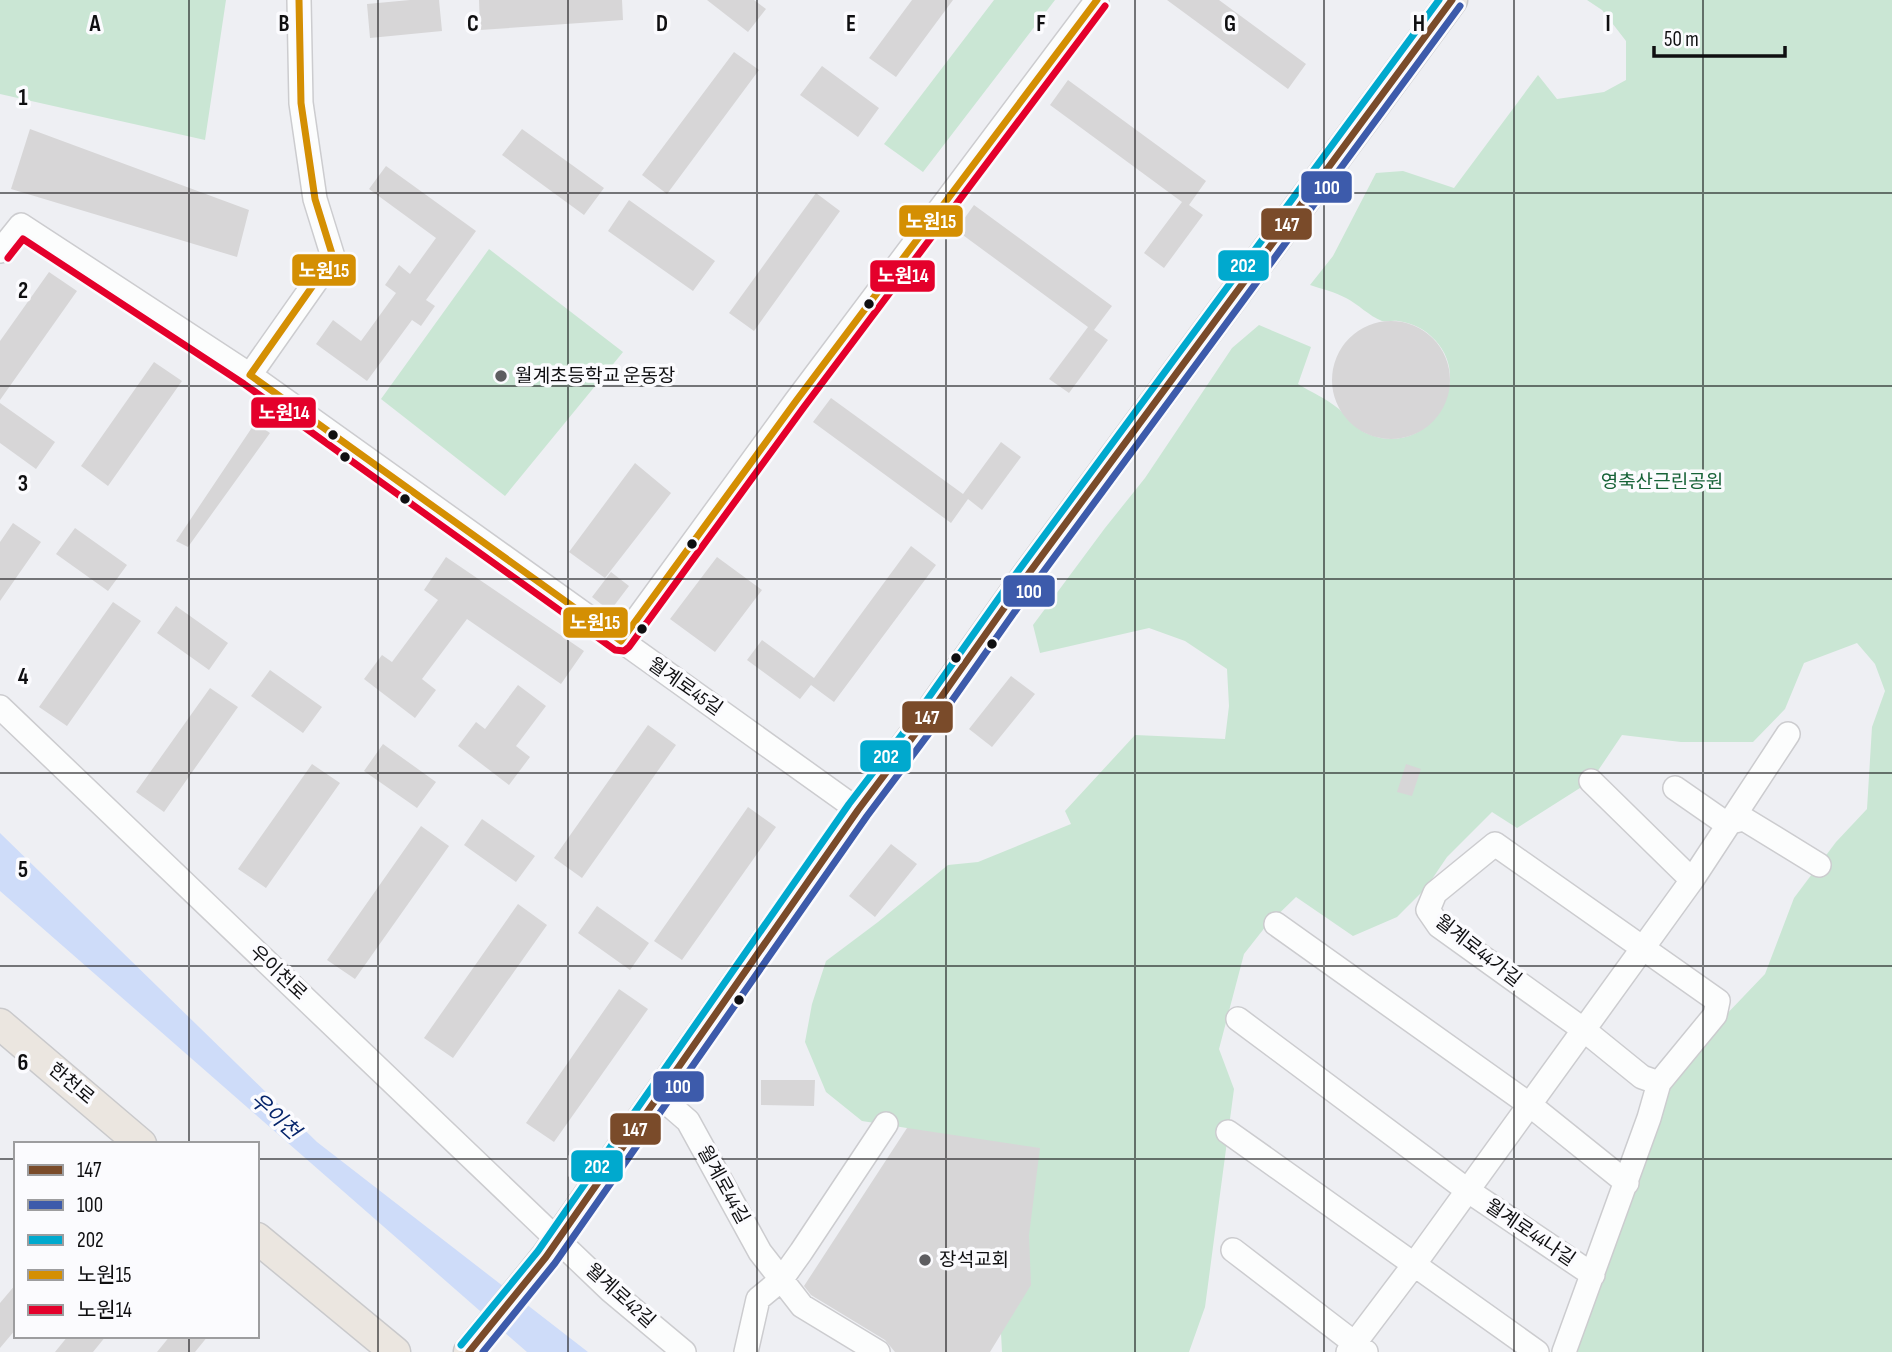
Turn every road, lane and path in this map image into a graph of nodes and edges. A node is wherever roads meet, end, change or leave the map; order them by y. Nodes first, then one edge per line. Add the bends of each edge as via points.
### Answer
1 (299, 0) edge
2 (1097, 0) edge
3 (1452, 0) edge
4 (0, 251) edge
5 (250, 375) junction
6 (621, 641) junction
7 (0, 707) edge
8 (1788, 734) dead end
9 (1591, 781) dead end
10 (1675, 788) dead end
11 (858, 810) junction
12 (1730, 822) junction
13 (1819, 865) dead end
14 (1692, 880) junction
15 (1276, 923) dead end
16 (1643, 948) junction
17 (1238, 1018) dead end
18 (0, 1024) edge
19 (1584, 1030) junction
20 (1659, 1083) junction
21 (658, 1095) junction
22 (1530, 1105) junction
23 (886, 1124) dead end
24 (1228, 1132) dead end
25 (139, 1142) edge
26 (1626, 1183) junction
27 (1466, 1190) junction
28 (259, 1240) edge
29 (552, 1247) junction
30 (1233, 1250) dead end
31 (1413, 1266) junction
32 (1593, 1275) junction
33 (781, 1280) junction
34 (364, 1338) edge
35 (474, 1347) edge
36 (1356, 1349) edge
37 (395, 1352) edge
38 (684, 1352) edge
39 (746, 1352) edge
40 (878, 1352) edge
41 (1536, 1352) edge
42 (1564, 1352) edge

1 - 5 street via 301,103 315,199 333,257
2 - 6 street
3 - 11 main road
4 - 5 street, 월계로45길 via 21,225
5 - 6 street, 월계로45길
6 - 11 street, 월계로45길
7 - 29 street, 우이천로
8 - 12 street
9 - 14 street
10 - 12 street
11 - 21 main road
12 - 13 street via 1744,819
12 - 14 street
14 - 16 street
15 - 22 street
16 - 19 street
16 - 19 street, 월계로44가길 via 1495,844 1434,892 1428,910 1439,926
16 - 20 street, 월계로44나길 via 1718,1001 1715,1015
17 - 27 street
18 - 25 main road, 한천로
19 - 20 street via 1642,1077
19 - 22 street
20 - 26 street, 월계로44나길
21 - 29 main road
21 - 33 street, 월계로44길 via 688,1121 760,1252
22 - 26 street
22 - 27 street
23 - 33 street
24 - 31 street
26 - 32 street, 월계로44나길
27 - 31 street
27 - 32 street, 월계로44나길
28 - 34 main road
29 - 35 main road
29 - 38 street, 월계로42길
30 - 36 street
31 - 36 street
31 - 41 street
32 - 42 street, 월계로44나길
33 - 39 street via 758,1299
33 - 40 street, 월계로44길 via 802,1306
34 - 37 main road

